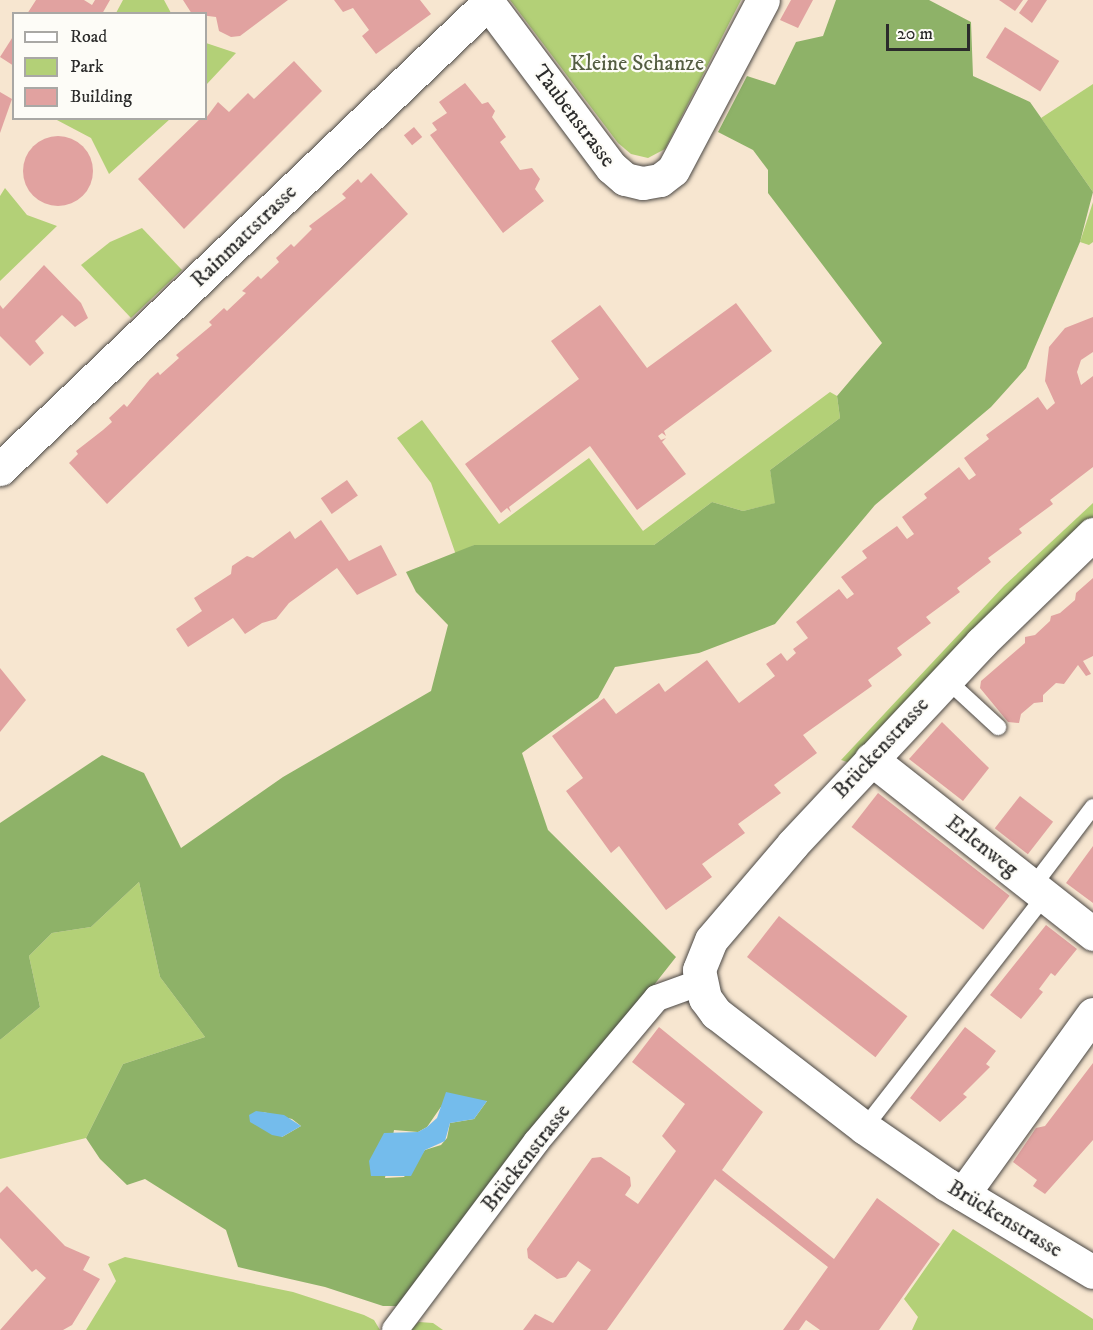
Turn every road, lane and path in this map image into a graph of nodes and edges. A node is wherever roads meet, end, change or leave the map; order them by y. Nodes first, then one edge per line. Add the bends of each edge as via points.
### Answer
1 (763, 0) edge
2 (487, 1) edge
3 (0, 470) edge
4 (1093, 534) edge
5 (946, 679) junction
6 (998, 728) dead end
7 (871, 759) junction
8 (1093, 807) edge
9 (1039, 891) junction
10 (1093, 934) edge
11 (700, 982) junction
12 (1093, 1014) edge
13 (875, 1114) dead end
14 (963, 1194) junction
15 (1093, 1272) edge
16 (395, 1330) edge

1 - 2 street, Taubenstrasse via 673,170 660,180 643,183 615,172
2 - 3 street, Rainmattstrasse
4 - 5 street, Brückenstrasse
5 - 6 lane
5 - 7 street, Brückenstrasse
7 - 9 street, Erlenweg
7 - 11 street, Brückenstrasse via 711,940 702,960
8 - 9 lane
9 - 10 street, Erlenweg
9 - 13 lane
11 - 14 street, Brückenstrasse via 716,1013 865,1128
11 - 16 street, Brückenstrasse via 657,998 536,1142
12 - 14 street
14 - 15 street, Brückenstrasse

